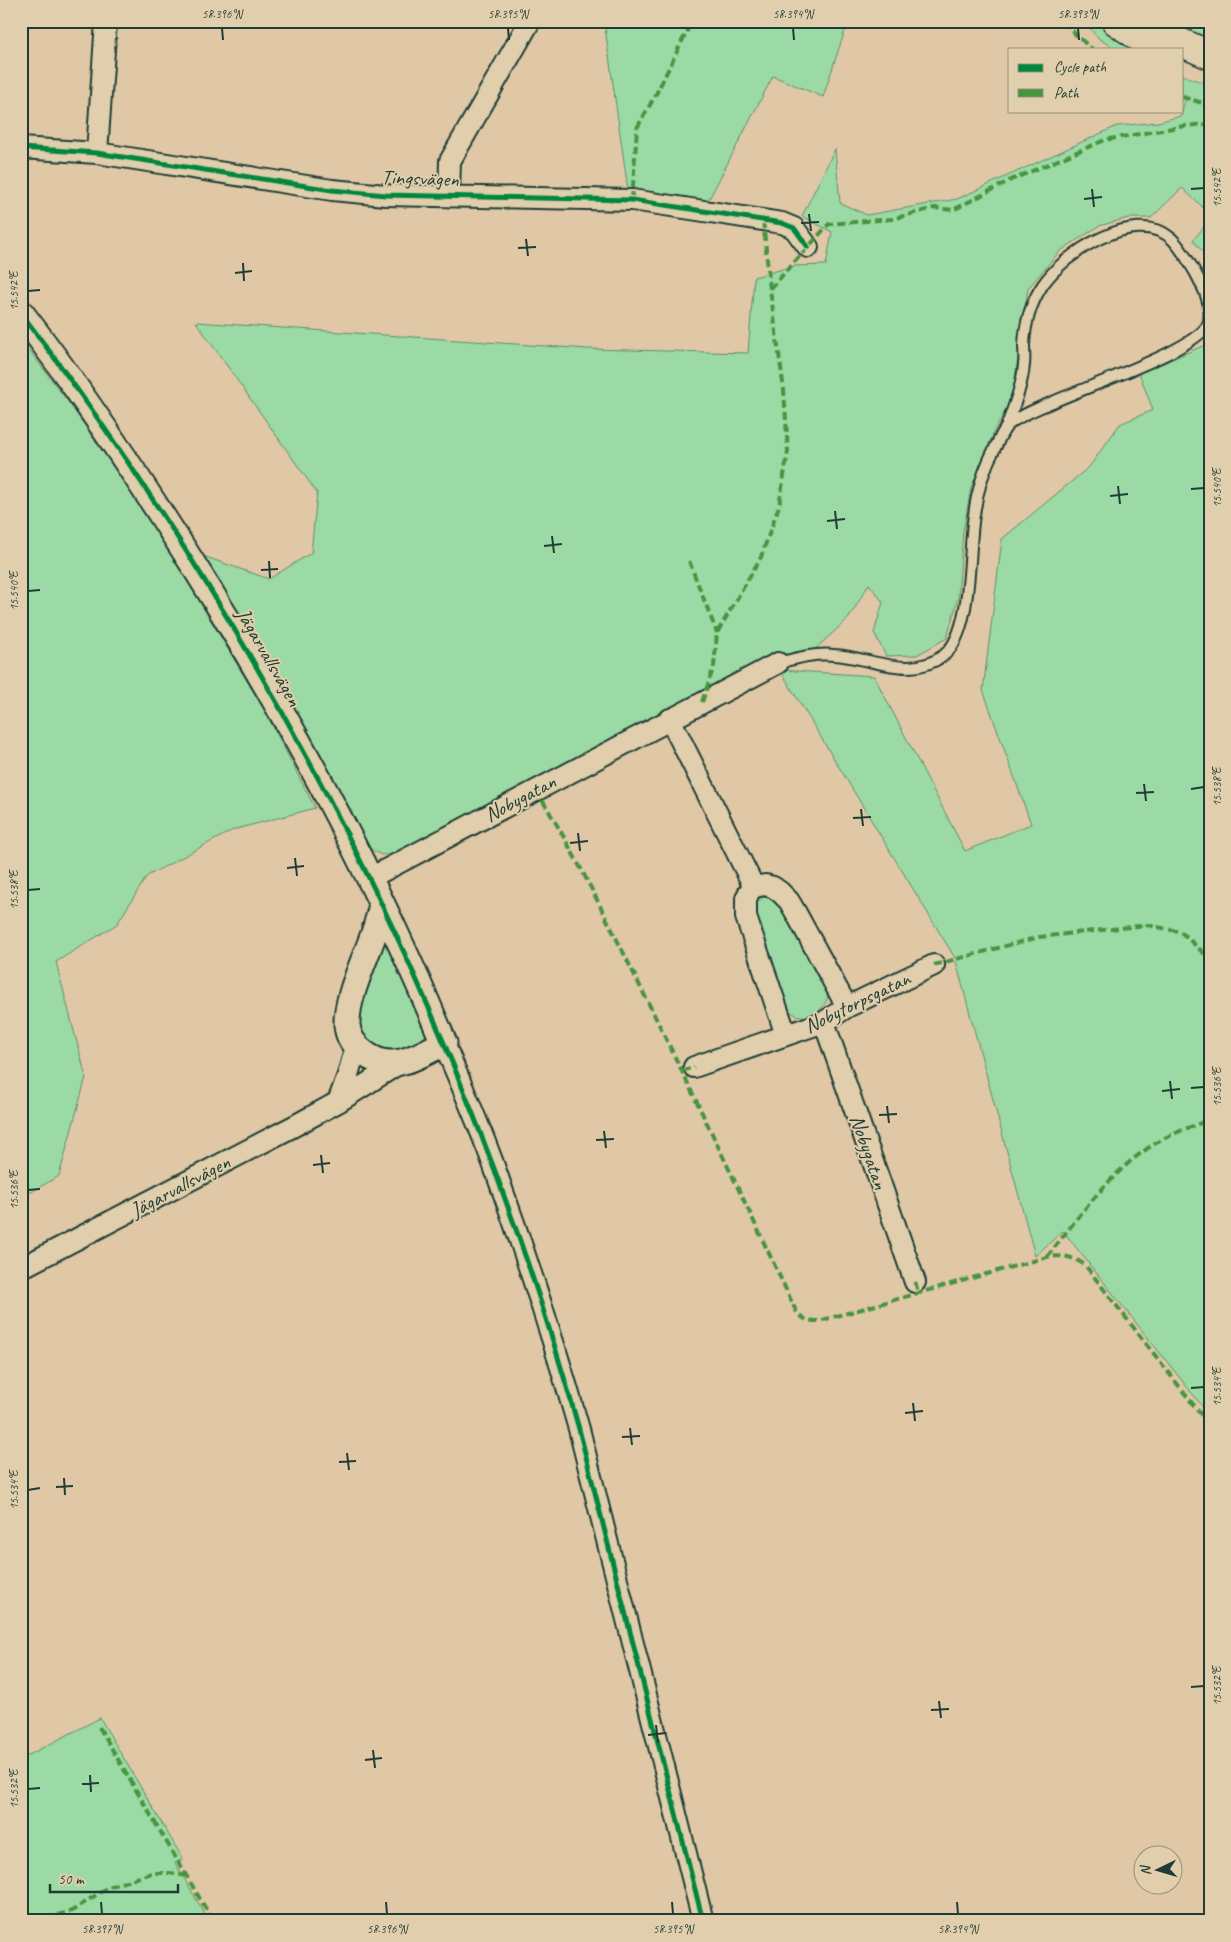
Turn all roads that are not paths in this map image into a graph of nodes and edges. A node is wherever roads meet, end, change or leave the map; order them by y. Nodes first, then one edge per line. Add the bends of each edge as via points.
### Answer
1 (106, 21) edge
2 (530, 21) edge
3 (1116, 21) edge
4 (1145, 21) edge
5 (1155, 48) edge
6 (1210, 55) edge
7 (1184, 63) edge
8 (1210, 72) edge
9 (21, 148) edge
10 (97, 154) junction
11 (449, 196) junction
12 (808, 247) dead end
13 (21, 313) edge
14 (1008, 425) junction
15 (778, 664) joint
16 (670, 719) junction
17 (370, 878) junction
18 (754, 887) junction
19 (382, 904) junction
20 (934, 965) dead end
21 (847, 1007) junction
22 (824, 1022) junction
23 (786, 1035) junction
24 (444, 1043) junction
25 (356, 1046) junction
26 (398, 1064) junction
27 (694, 1067) dead end
28 (338, 1102) junction
29 (21, 1268) edge
30 (915, 1282) dead end
31 (703, 1921) edge

1 - 10 street
2 - 11 street, Tingsvägen via 450,161
3 - 5 main road
4 - 6 main road via 1175,40
7 - 8 main road
9 - 10 street, Tingsvägen
10 - 11 street, Tingsvägen via 332,190
11 - 12 street, Tingsvägen via 632,200 782,223 794,228
13 - 17 street, Jägarvallsvägen via 133,471 233,628 308,757
14 - 14 lane via 1161,357 1202,333 1209,324 1210,307 1200,282 1170,237 1151,229 1132,228 1106,235 1066,260 1043,285 1026,326 1021,381
14 - 15 lane via 980,481 973,517 963,621 946,654 931,662 899,668 837,655 815,654
15 - 16 street, Nobygatan
16 - 17 street, Nobygatan
16 - 18 street
17 - 19 street, Jägarvallsvägen
18 - 21 street via 773,887 789,901
18 - 23 street via 746,899 746,917
19 - 24 street, Jägarvallsvägen
19 - 25 street via 349,1006 347,1026
20 - 21 street, Nobytorpsgatan
21 - 22 street, Nobytorpsgatan
22 - 23 street, Nobytorpsgatan
22 - 30 street, Nobygatan
23 - 27 street, Nobytorpsgatan
24 - 26 street, Jägarvallsvägen
24 - 31 street via 495,1167 560,1361
25 - 26 street via 384,1064
25 - 28 street
26 - 28 street, Jägarvallsvägen
28 - 29 street, Jägarvallsvägen

